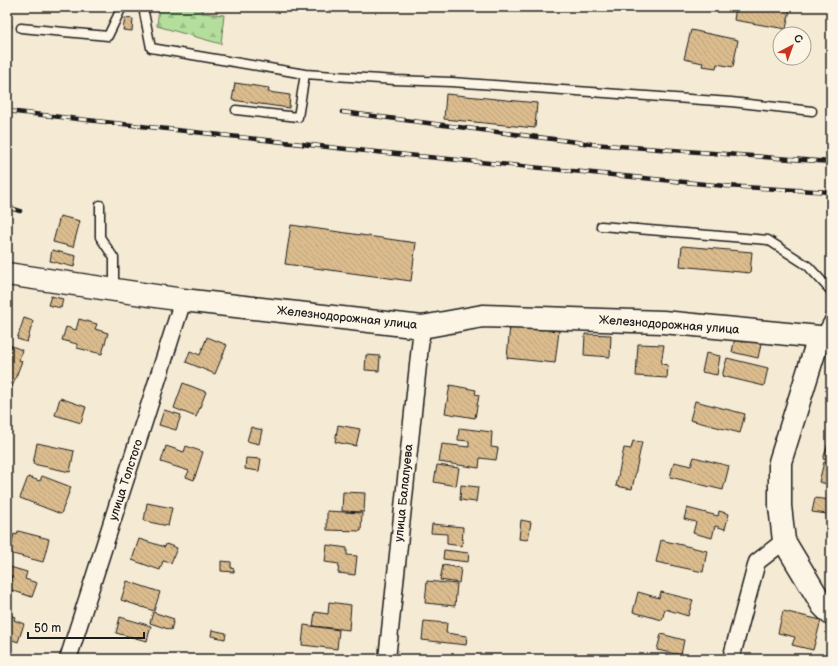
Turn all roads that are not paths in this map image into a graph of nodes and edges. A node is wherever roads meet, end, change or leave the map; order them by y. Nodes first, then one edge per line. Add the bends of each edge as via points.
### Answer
1 (122, 7) edge
2 (143, 7) edge
3 (21, 28) dead end
4 (305, 74) junction
5 (236, 110) dead end
6 (812, 111) dead end
7 (100, 205) dead end
8 (601, 226) dead end
9 (7, 274) edge
10 (114, 289) junction
11 (831, 291) edge
12 (183, 300) junction
13 (831, 316) edge
14 (422, 327) junction
15 (825, 334) edge
16 (784, 541) junction
17 (831, 614) edge
18 (68, 659) edge
19 (387, 659) edge
20 (731, 659) edge

1 - 3 lane via 108,36
2 - 4 lane via 151,48
4 - 5 lane via 298,116
4 - 6 lane via 731,102
7 - 10 lane via 100,237 114,258
8 - 11 lane via 768,240 808,266
9 - 10 street, Железнодорожная улица
10 - 12 street, Железнодорожная улица
12 - 14 street, Железнодорожная улица
12 - 18 street, улица Толстого
13 - 15 lane
14 - 15 street, Железнодорожная улица via 483,316 663,322
14 - 19 street, улица Балалуева
15 - 16 street via 780,462 780,506
16 - 17 street via 822,606
16 - 20 street via 757,562

